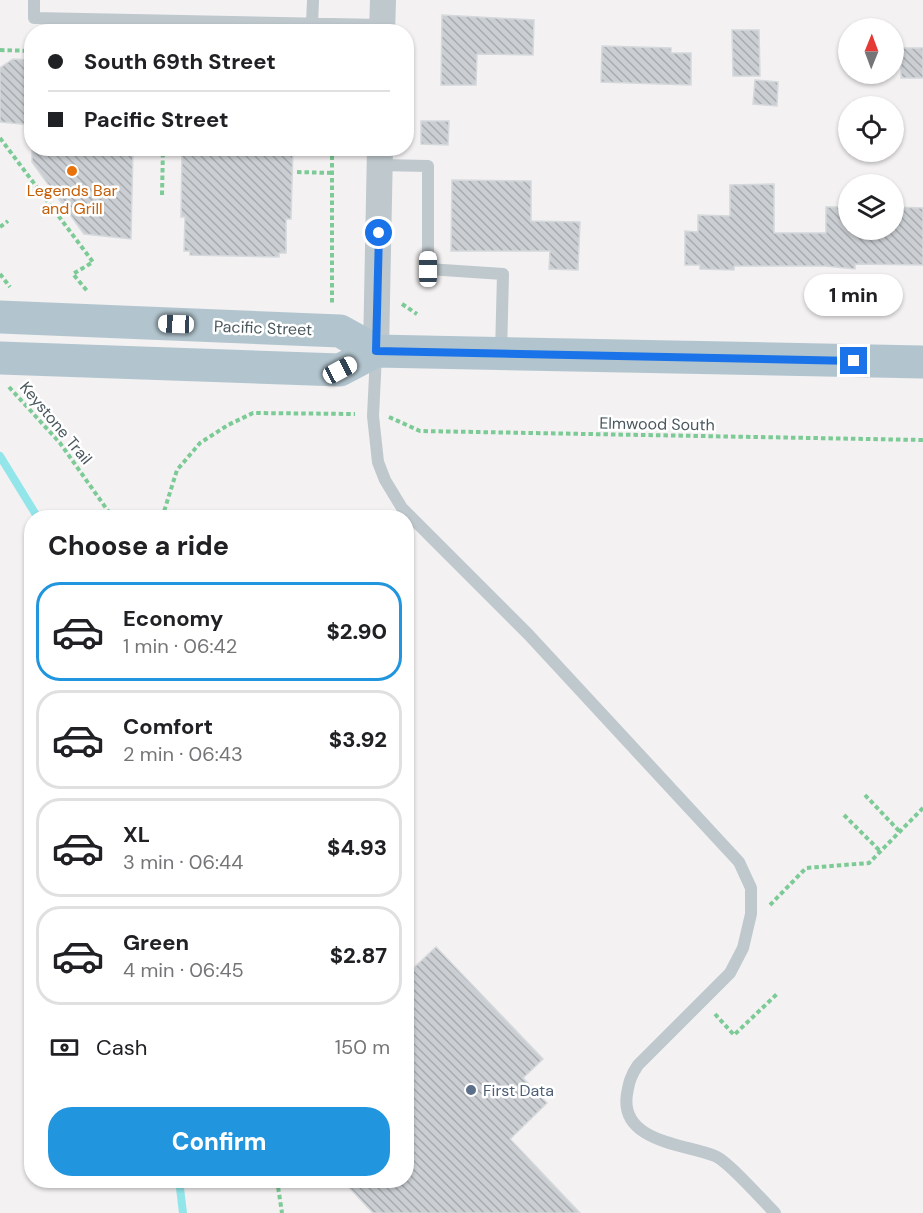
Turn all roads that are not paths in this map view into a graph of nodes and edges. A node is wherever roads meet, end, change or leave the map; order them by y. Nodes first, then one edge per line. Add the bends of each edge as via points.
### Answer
1 (34, 0) edge
2 (313, 0) edge
3 (382, 19) edge
4 (312, 24) junction
5 (380, 157) edge
6 (0, 317) edge
7 (376, 351) junction
8 (501, 354) junction
9 (923, 362) edge
10 (2, 366) edge
11 (404, 510) edge
12 (414, 520) edge
13 (775, 1213) edge

1 - 4 lane via 34,18
2 - 4 lane
3 - 4 lane
5 - 7 street
5 - 8 lane via 428,166 428,269 503,274
6 - 7 main road, Pacific Street via 340,331
7 - 8 main road, Pacific Street
7 - 10 main road, Pacific Street via 340,370
7 - 11 lane via 373,416 378,462
8 - 9 main road, Pacific Street
12 - 13 lane via 528,634 739,862 751,888 743,948 730,973 630,1077 626,1102 637,1128 717,1156

